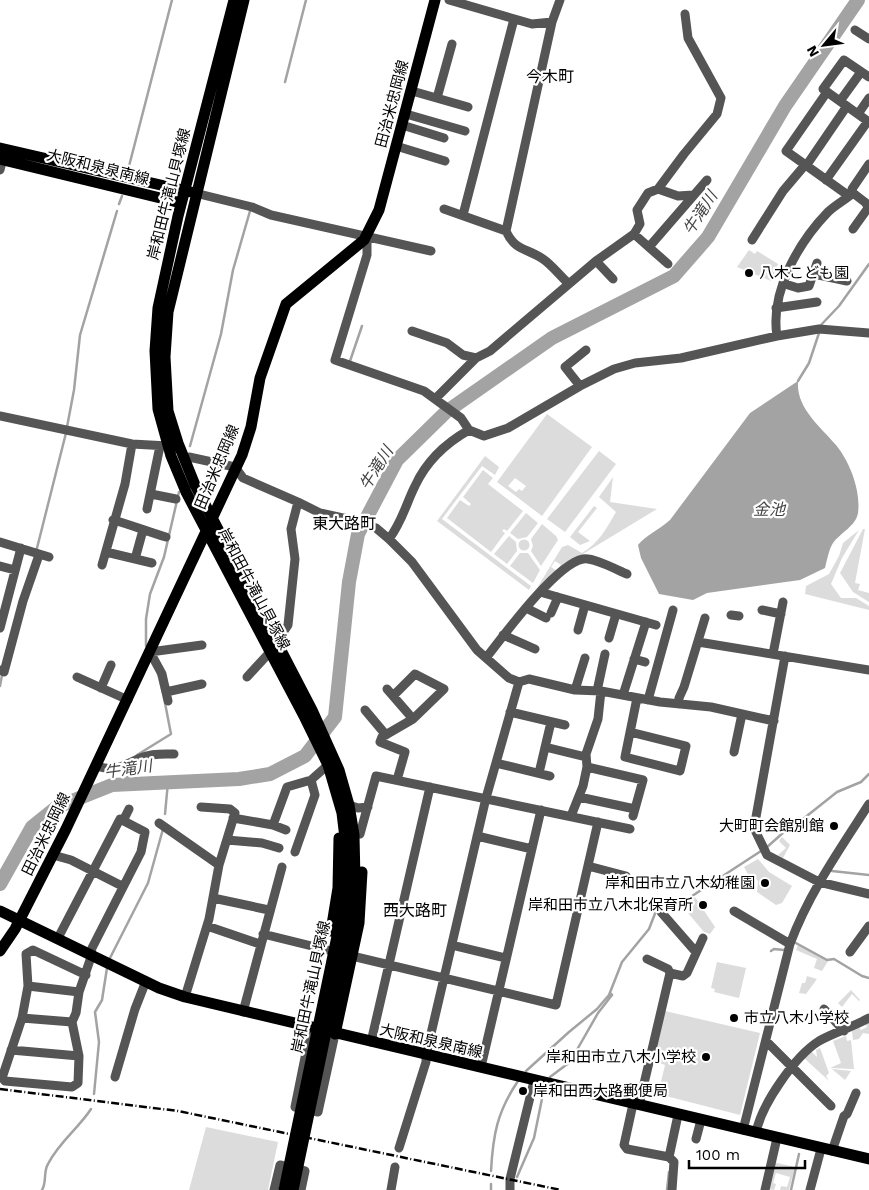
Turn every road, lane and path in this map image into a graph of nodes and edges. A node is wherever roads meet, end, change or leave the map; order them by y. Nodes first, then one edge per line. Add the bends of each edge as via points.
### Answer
1 (234, 0) edge
2 (244, 0) edge
3 (435, 0) edge
4 (449, 0) edge
5 (483, 0) edge
6 (560, 0) edge
7 (480, 10) junction
8 (685, 14) dead end
9 (514, 19) junction
10 (552, 22) junction
11 (855, 30) dead end
12 (869, 39) edge
13 (452, 44) dead end
14 (865, 74) edge
15 (412, 91) junction
16 (827, 92) junction
17 (437, 98) junction
18 (869, 98) edge
19 (844, 104) junction
20 (468, 107) dead end
21 (866, 117) edge
22 (404, 120) junction
23 (465, 131) dead end
24 (444, 138) dead end
25 (396, 146) junction
26 (2, 157) edge
27 (445, 161) dead end
28 (869, 164) edge
29 (806, 165) junction
30 (707, 180) dead end
31 (826, 180) junction
32 (658, 189) junction
33 (190, 192) junction
34 (693, 195) junction
35 (851, 195) junction
36 (867, 201) edge
37 (181, 203) junction
38 (444, 209) dead end
39 (463, 216) junction
40 (853, 229) dead end
41 (506, 231) junction
42 (634, 234) junction
43 (367, 236) junction
44 (752, 240) dead end
45 (649, 247) junction
46 (431, 251) dead end
47 (596, 261) junction
48 (816, 263) dead end
49 (668, 264) dead end
50 (814, 274) junction
51 (613, 279) dead end
52 (847, 281) dead end
53 (568, 284) junction
54 (785, 284) junction
55 (817, 302) dead end
56 (776, 308) junction
57 (412, 331) dead end
58 (869, 333) edge
59 (777, 336) junction
60 (586, 350) dead end
61 (476, 358) junction
62 (580, 386) junction
63 (438, 400) junction
64 (0, 416) edge
65 (469, 430) junction
66 (132, 444) junction
67 (168, 445) junction
68 (189, 457) dead end
69 (235, 467) junction
70 (151, 494) junction
71 (176, 499) dead end
72 (298, 502) junction
73 (148, 509) dead end
74 (212, 518) junction
75 (113, 520) junction
76 (144, 530) junction
77 (206, 530) junction
78 (166, 537) dead end
79 (389, 539) junction
80 (0, 542) edge
81 (21, 548) junction
82 (106, 552) junction
83 (135, 559) junction
84 (152, 563) dead end
85 (102, 565) dead end
86 (0, 566) edge
87 (15, 570) junction
88 (627, 574) dead end
89 (540, 592) junction
90 (558, 597) junction
91 (783, 602) dead end
92 (585, 605) junction
93 (526, 608) junction
94 (673, 610) dead end
95 (762, 610) dead end
96 (616, 614) junction
97 (781, 614) junction
98 (2, 616) edge
99 (705, 618) dead end
100 (646, 622) junction
101 (656, 625) dead end
102 (0, 628) edge
103 (578, 630) dead end
104 (503, 635) junction
105 (609, 638) dead end
106 (698, 642) junction
107 (202, 645) dead end
108 (273, 647) junction
109 (535, 650) dead end
110 (150, 652) junction
111 (605, 654) dead end
112 (773, 654) junction
113 (785, 656) junction
114 (486, 658) junction
115 (585, 658) dead end
116 (634, 659) junction
117 (645, 662) dead end
118 (111, 665) dead end
119 (869, 670) edge
120 (1, 671) edge
121 (77, 676) dead end
122 (248, 677) dead end
123 (519, 682) junction
124 (202, 684) dead end
125 (101, 688) junction
126 (575, 690) junction
127 (599, 691) junction
128 (166, 692) junction
129 (623, 695) junction
130 (637, 698) junction
131 (128, 700) junction
132 (648, 700) junction
133 (168, 701) dead end
134 (679, 704) junction
135 (365, 710) dead end
136 (510, 712) junction
137 (742, 714) junction
138 (413, 719) junction
139 (774, 721) junction
140 (552, 722) junction
141 (565, 725) dead end
142 (630, 732) junction
143 (386, 735) junction
144 (546, 747) junction
145 (734, 752) dead end
146 (174, 754) dead end
147 (328, 757) junction
148 (586, 757) junction
149 (496, 763) junction
150 (96, 766) junction
151 (587, 767) junction
152 (539, 773) junction
153 (550, 776) dead end
154 (311, 780) junction
155 (397, 780) junction
156 (430, 787) junction
157 (579, 797) junction
158 (486, 798) junction
159 (869, 804) edge
160 (201, 807) dead end
161 (368, 807) junction
162 (129, 809) dead end
163 (347, 810) junction
164 (541, 810) junction
165 (571, 816) junction
166 (234, 818) junction
167 (123, 821) junction
168 (598, 822) junction
169 (159, 823) dead end
170 (273, 825) junction
171 (630, 829) dead end
172 (286, 830) dead end
173 (360, 834) junction
174 (477, 836) junction
175 (227, 840) junction
176 (279, 848) dead end
177 (532, 849) junction
178 (295, 852) dead end
179 (53, 856) junction
180 (219, 865) junction
181 (588, 866) junction
182 (282, 867) dead end
183 (93, 870) junction
184 (626, 876) dead end
185 (819, 882) junction
186 (122, 886) junction
187 (869, 894) edge
188 (213, 898) junction
189 (0, 910) edge
190 (269, 910) junction
191 (734, 911) dead end
192 (661, 912) dead end
193 (346, 918) junction
194 (20, 920) junction
195 (207, 926) junction
196 (869, 926) edge
197 (263, 934) junction
198 (58, 938) junction
199 (703, 938) dead end
200 (260, 944) junction
201 (452, 944) junction
202 (790, 944) junction
203 (328, 950) junction
204 (0, 951) edge
205 (695, 952) junction
206 (850, 952) dead end
207 (91, 954) junction
208 (352, 956) junction
209 (506, 958) junction
210 (647, 959) dead end
211 (389, 965) junction
212 (670, 973) junction
213 (86, 975) junction
214 (444, 978) junction
215 (146, 981) junction
216 (28, 986) junction
217 (499, 991) junction
218 (79, 992) junction
219 (185, 997) junction
220 (824, 1009) dead end
221 (243, 1012) junction
222 (22, 1018) junction
223 (869, 1018) edge
224 (72, 1022) junction
225 (311, 1028) junction
226 (844, 1031) junction
227 (334, 1034) junction
228 (766, 1041) junction
229 (371, 1042) junction
230 (11, 1050) junction
231 (426, 1055) junction
232 (79, 1056) junction
233 (481, 1068) junction
234 (792, 1069) junction
235 (115, 1077) dead end
236 (534, 1081) junction
237 (856, 1093) dead end
238 (636, 1105) junction
239 (831, 1106) dead end
240 (678, 1115) junction
241 (701, 1120) junction
242 (743, 1130) junction
243 (756, 1133) junction
244 (777, 1138) junction
245 (696, 1139) dead end
246 (399, 1148) dead end
247 (826, 1150) junction
248 (669, 1157) junction
249 (869, 1160) edge
250 (395, 1167) dead end
251 (274, 1190) edge
252 (284, 1190) edge
253 (293, 1190) edge
254 (301, 1190) edge
255 (391, 1190) edge
256 (510, 1190) edge
257 (672, 1190) edge
258 (765, 1190) edge
259 (810, 1190) edge

1 - 33 main road, 岸和田牛滝山貝塚線
2 - 33 main road, 岸和田牛滝山貝塚線
3 - 15 main road, 田治米忠岡線
4 - 7 street
5 - 7 street
6 - 10 street
7 - 9 street
8 - 32 street via 688,38 721,98 717,114
9 - 10 street via 532,24
9 - 39 street
10 - 41 street
11 - 12 street
13 - 17 street
14 - 16 street via 844,60 823,89
14 - 19 street
15 - 17 street
15 - 22 main road, 田治米忠岡線
16 - 19 street
16 - 29 street via 786,152
17 - 20 street
18 - 21 street
19 - 21 street
19 - 29 street
21 - 31 street
22 - 23 street
22 - 24 street
22 - 25 main road, 田治米忠岡線
25 - 27 street via 433,161
25 - 43 main road, 田治米忠岡線 via 379,210
26 - 33 main road, 大阪和泉泉南線
26 - 37 main road, 大阪和泉泉南線
28 - 35 street
29 - 31 street
29 - 44 street via 783,190
30 - 34 street
31 - 35 street
32 - 34 street via 678,196
32 - 42 street via 648,193 637,210 640,224
33 - 37 main road
33 - 43 street via 272,215
33 - 67 main road, 岸和田牛滝山貝塚線 via 168,312 164,357
34 - 45 street
35 - 36 street
35 - 54 street via 829,212 797,252
36 - 40 street via 866,213
37 - 67 main road, 岸和田牛滝山貝塚線 via 158,308 155,351 158,408
38 - 39 street
39 - 41 street
41 - 53 street via 510,240 542,258
42 - 45 street
42 - 47 street
43 - 46 street
43 - 63 street via 367,255 335,360 424,391
43 - 69 main road, 田治米忠岡線 via 286,304 260,378 251,427
45 - 49 street
47 - 51 street
47 - 53 street
48 - 50 street
50 - 52 street
50 - 54 street via 808,286 798,288
53 - 61 street via 490,351
54 - 56 street
55 - 56 street
56 - 59 street
57 - 61 street via 447,343 463,355
58 - 59 street via 819,329
59 - 62 street via 681,358 635,363 614,369
60 - 62 street via 565,367
61 - 63 street
62 - 65 street via 494,434 477,434
63 - 65 street via 461,418
64 - 66 street
65 - 79 street via 438,452 415,485 398,528
66 - 67 street
66 - 75 street via 125,484
67 - 70 street
67 - 74 main road, 岸和田牛滝山貝塚線
67 - 77 main road, 岸和田牛滝山貝塚線 via 186,492
68 - 69 street
69 - 72 street via 242,478
69 - 74 main road, 田治米忠岡線
70 - 71 street
70 - 73 street
72 - 79 street via 320,513 376,528
72 - 108 street via 291,529 295,559 291,613 288,625
74 - 77 main road, 田治米忠岡線
74 - 108 main road, 岸和田牛滝山貝塚線
75 - 76 street
75 - 82 street
76 - 78 street
76 - 83 street
77 - 108 main road, 岸和田牛滝山貝塚線
77 - 110 main road, 田治米忠岡線
79 - 114 street via 412,562
80 - 81 street
81 - 87 street
81 - 120 street via 40,555
82 - 83 street
82 - 85 street
83 - 84 street
86 - 87 street
87 - 98 street
88 - 89 street via 582,558 549,581
89 - 90 street
89 - 93 street
90 - 92 street
90 - 93 street via 549,615
91 - 97 street
92 - 96 street
92 - 103 street
93 - 104 street
94 - 132 street
95 - 97 street
96 - 100 street
96 - 105 street
97 - 112 street
98 - 102 street
99 - 106 street via 698,628
100 - 101 street
100 - 116 street
104 - 109 street
104 - 114 street
106 - 112 street
106 - 134 street via 688,660
107 - 110 street
108 - 122 street
108 - 147 main road, 岸和田牛滝山貝塚線
110 - 128 street via 162,674
110 - 131 main road, 田治米忠岡線
111 - 127 street
112 - 113 street
113 - 119 street
113 - 139 street
114 - 123 street via 502,674
115 - 126 street
116 - 117 street
116 - 129 street
118 - 125 street
121 - 125 street
123 - 126 street via 529,679
123 - 136 street
124 - 128 street
125 - 131 street
126 - 127 street
127 - 129 street
127 - 148 street via 599,713
128 - 133 street
129 - 130 street
130 - 132 street
130 - 142 street
131 - 150 main road, 田治米忠岡線
132 - 134 street
134 - 137 street
135 - 143 street
136 - 140 street
136 - 149 street
137 - 139 street
137 - 145 street
138 - 138 street via 390,693 415,674 444,689
138 - 143 street
139 - 185 street via 754,828 767,855
140 - 141 street
140 - 144 street
142 - 142 street via 686,746 680,771 625,757
143 - 155 street via 380,742 405,752
144 - 148 street
144 - 152 street
146 - 150 street via 143,757 109,770
147 - 154 street
147 - 163 main road, 岸和田牛滝山貝塚線
147 - 163 main road, 岸和田牛滝山貝塚線
148 - 151 street
149 - 152 street
149 - 158 street
150 - 179 main road, 田治米忠岡線
151 - 157 street
151 - 157 street via 643,780 634,812
152 - 153 street
154 - 170 street via 287,788
154 - 178 street via 315,795
155 - 156 street
155 - 161 street via 376,776
156 - 158 street
156 - 211 street
157 - 165 street
158 - 164 street
158 - 174 street
159 - 185 street
160 - 166 street via 230,809 235,813
161 - 163 street
161 - 173 street
162 - 167 street
163 - 173 main road
163 - 193 main road, 岸和田牛滝山貝塚線
163 - 203 main road via 339,834 338,888
164 - 165 street
164 - 177 street
165 - 168 street
166 - 170 street
166 - 175 street
167 - 183 street via 120,819
167 - 186 street via 145,832 141,852
168 - 171 street
168 - 181 street
169 - 180 street
170 - 172 street
173 - 208 main road via 362,888
174 - 177 street
174 - 201 street
175 - 176 street
175 - 180 street
177 - 209 street
179 - 183 street
179 - 194 main road, 田治米忠岡線
180 - 188 street
181 - 184 street
181 - 217 street via 556,1005
182 - 190 street
183 - 186 street
183 - 198 street
185 - 187 street
185 - 202 street
186 - 207 street
188 - 190 street
188 - 195 street
189 - 194 main road, 大阪和泉泉南線
190 - 197 street
191 - 202 street via 741,920 758,921
192 - 205 street
193 - 252 main road, 岸和田牛滝山貝塚線
193 - 253 main road, 岸和田牛滝山貝塚線
194 - 198 main road, 大阪和泉泉南線
194 - 204 main road, 田治米忠岡線
195 - 200 street
195 - 219 street
196 - 206 street
197 - 200 street
197 - 203 street
198 - 207 main road, 大阪和泉泉南線
199 - 205 street
200 - 221 street
201 - 209 street
201 - 214 street
202 - 228 street
203 - 225 main road
205 - 212 street via 687,973 683,976
207 - 213 street
207 - 215 main road, 大阪和泉泉南線
208 - 211 street
208 - 227 main road
209 - 217 street
210 - 212 street via 668,968
211 - 214 street
211 - 229 street
212 - 238 street
213 - 216 street via 33,950 26,954
213 - 218 street
214 - 217 street
214 - 231 street
215 - 219 main road, 大阪和泉泉南線
215 - 235 street via 121,1040 114,1062
216 - 218 street
216 - 222 street
217 - 233 street
218 - 224 street
219 - 221 main road, 大阪和泉泉南線
220 - 226 street
221 - 225 main road, 大阪和泉泉南線
222 - 224 street
222 - 230 street
223 - 226 street
224 - 232 street
225 - 227 main road, 大阪和泉泉南線
225 - 227 street via 296,1107 318,1112
226 - 234 street via 818,1042
227 - 229 main road, 大阪和泉泉南線
228 - 234 street
228 - 242 street
229 - 231 main road, 大阪和泉泉南線
230 - 232 street
230 - 232 street via 2,1078 5,1081 72,1087 78,1083
231 - 233 main road, 大阪和泉泉南線
231 - 246 street
233 - 236 main road, 大阪和泉泉南線
234 - 239 street
234 - 243 street via 758,1120
236 - 238 main road, 大阪和泉泉南線
236 - 256 street
237 - 247 street
238 - 240 main road, 大阪和泉泉南線
238 - 248 street via 624,1144 627,1149
240 - 241 main road, 大阪和泉泉南線
240 - 248 street
241 - 242 main road, 大阪和泉泉南線
241 - 245 street
242 - 243 main road, 大阪和泉泉南線
243 - 244 main road, 大阪和泉泉南線
244 - 247 main road, 大阪和泉泉南線
244 - 258 street via 764,1177
247 - 249 main road, 大阪和泉泉南線
247 - 259 street
248 - 257 street via 674,1162
250 - 255 street
251 - 254 street via 280,1166 305,1171

